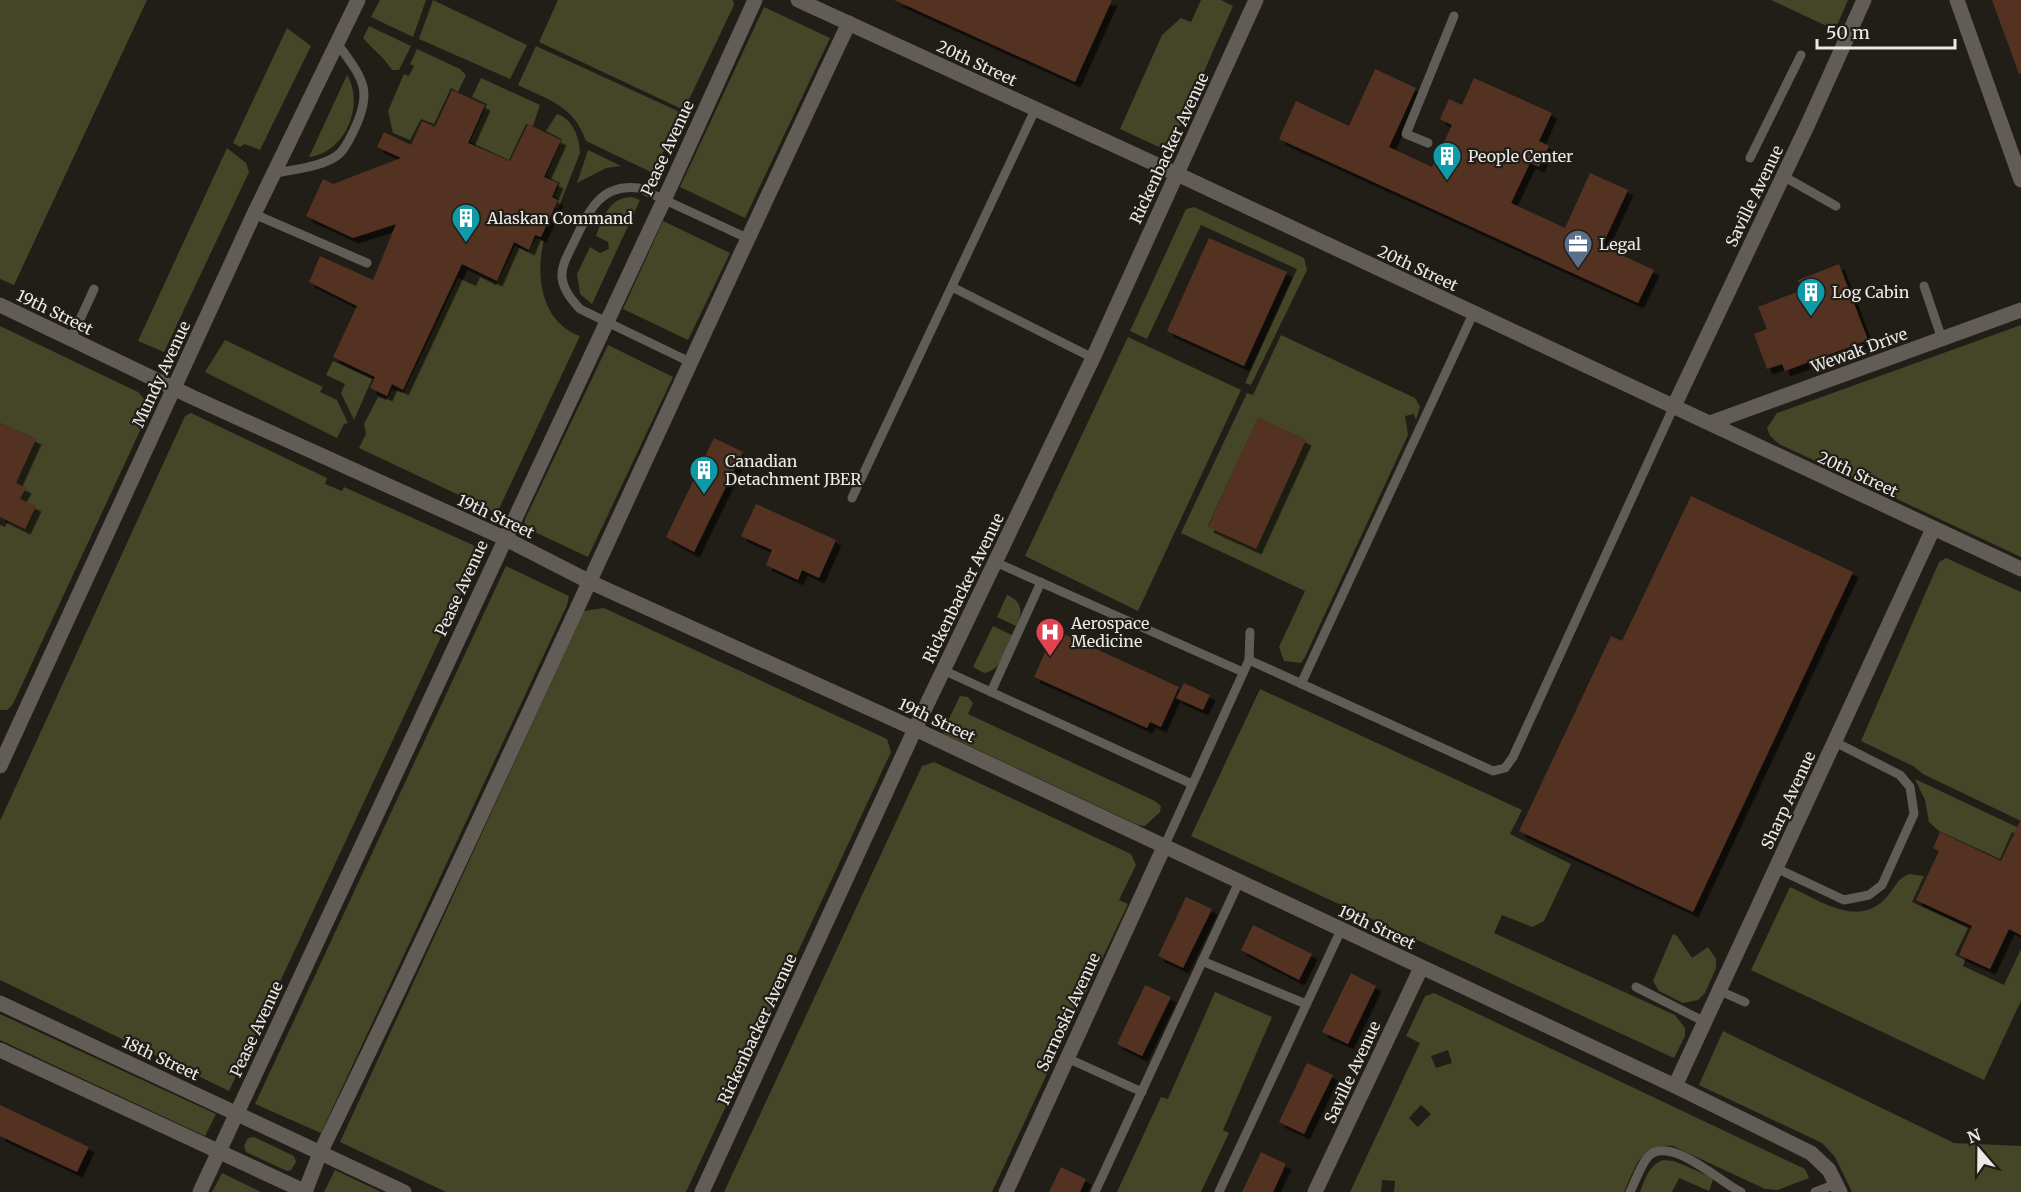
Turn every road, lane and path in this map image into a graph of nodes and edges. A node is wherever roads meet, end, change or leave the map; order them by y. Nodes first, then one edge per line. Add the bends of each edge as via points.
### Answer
1 (358, 0) edge
2 (754, 0) edge
3 (798, 0) edge
4 (1256, 0) edge
5 (1864, 0) edge
6 (1957, 0) edge
7 (1454, 16) dead end
8 (849, 23) junction
9 (337, 43) junction
10 (1801, 55) dead end
11 (1035, 110) junction
12 (1428, 143) dead end
13 (1750, 158) dead end
14 (273, 174) junction
15 (1177, 174) junction
16 (1783, 176) junction
17 (2021, 180) edge
18 (663, 201) junction
19 (1836, 206) dead end
20 (254, 214) junction
21 (747, 238) junction
22 (367, 263) dead end
23 (1924, 286) dead end
24 (952, 287) junction
25 (94, 289) dead end
26 (0, 305) edge
27 (2021, 310) edge
28 (1473, 314) junction
29 (606, 322) junction
30 (71, 339) junction
31 (1942, 339) junction
32 (1093, 358) junction
33 (690, 362) junction
34 (174, 388) junction
35 (1674, 406) junction
36 (1710, 423) junction
37 (852, 498) dead end
38 (1934, 529) junction
39 (504, 538) junction
40 (995, 562) junction
41 (2021, 570) edge
42 (590, 582) junction
43 (1041, 582) junction
44 (1250, 632) dead end
45 (1248, 660) junction
46 (943, 670) junction
47 (1243, 672) junction
48 (1301, 684) junction
49 (991, 692) junction
50 (915, 729) junction
51 (1835, 742) junction
52 (0, 766) edge
53 (1192, 784) junction
54 (1164, 847) junction
55 (1776, 868) junction
56 (1239, 882) junction
57 (1341, 930) junction
58 (1202, 961) junction
59 (1421, 968) junction
60 (1636, 987) dead end
61 (1720, 991) junction
62 (1745, 1002) dead end
63 (0, 1003) edge
64 (1306, 1004) junction
65 (1706, 1022) junction
66 (0, 1050) edge
67 (1067, 1058) junction
68 (1676, 1086) junction
69 (1142, 1092) junction
70 (236, 1113) junction
71 (218, 1153) junction
72 (320, 1153) junction
73 (1838, 1188) edge
74 (200, 1192) edge
75 (305, 1192) edge
76 (404, 1192) edge
77 (702, 1192) edge
78 (1006, 1192) edge
79 (1095, 1192) edge
80 (1219, 1192) edge
81 (1315, 1192) edge
82 (1630, 1192) edge
83 (1741, 1192) edge
84 (1815, 1192) edge

1 - 9 street, Mundy Avenue
2 - 18 street, Pease Avenue
3 - 8 street, 20th Street
4 - 15 street, Rickenbacker Avenue
5 - 16 street, Saville Avenue
6 - 17 street
7 - 12 lane via 1406,134
8 - 11 street, 20th Street
8 - 21 street
9 - 14 street, Mundy Avenue
9 - 14 lane via 364,89 365,107 355,128 339,154
10 - 13 lane
11 - 15 street, 20th Street
11 - 24 lane
14 - 20 street, Mundy Avenue
15 - 28 street, 20th Street
15 - 32 street, Rickenbacker Avenue
16 - 19 lane
16 - 35 street, Saville Avenue
18 - 21 lane
18 - 29 street, Pease Avenue
18 - 29 lane via 639,188 624,186 609,192 588,212 564,264 562,278 568,296 580,309
20 - 22 lane
20 - 34 street, Mundy Avenue
21 - 33 street
23 - 31 lane
24 - 32 lane
24 - 37 lane
25 - 30 lane
26 - 30 street, 19th Street
27 - 31 street, Wewak Drive
28 - 35 street, 20th Street
28 - 48 lane
29 - 33 lane
29 - 39 street, Pease Avenue
30 - 34 street, 19th Street
31 - 36 street, Wewak Drive
32 - 40 street, Rickenbacker Avenue
33 - 42 street
34 - 39 street, 19th Street
34 - 52 street, Mundy Avenue
35 - 36 street, 20th Street
35 - 48 lane via 1505,768 1493,771
36 - 38 street, 20th Street
38 - 41 street, 20th Street
38 - 51 street, Sharp Avenue
39 - 42 street, 19th Street
39 - 70 street, Pease Avenue
40 - 43 lane
40 - 46 street, Rickenbacker Avenue
42 - 50 street, 19th Street
42 - 72 street
43 - 47 lane
43 - 49 lane
44 - 45 lane
45 - 47 lane
45 - 48 lane
46 - 49 lane
46 - 50 street, Rickenbacker Avenue
47 - 53 lane
49 - 53 lane
50 - 54 street, 19th Street
50 - 77 street, Rickenbacker Avenue
51 - 55 street, Sharp Avenue
51 - 55 lane via 1900,775 1910,787 1914,814 1882,885 1869,895 1844,900
53 - 54 lane
54 - 56 street, 19th Street
54 - 67 street, Sarnoski Avenue
55 - 61 street, Sharp Avenue
56 - 57 street, 19th Street
56 - 58 lane
57 - 59 street, 19th Street
57 - 64 lane
58 - 64 lane
58 - 69 lane
59 - 68 street, 19th Street
59 - 81 street, Saville Avenue
60 - 65 lane
61 - 62 lane
61 - 65 street, Sharp Avenue
63 - 70 street, 18th Street
64 - 80 lane
65 - 68 street, Sharp Avenue
66 - 71 street
67 - 69 lane
67 - 78 street, Sarnoski Avenue
68 - 73 street, 19th Street via 1810,1153 1821,1160
69 - 79 lane
70 - 71 street, Pease Avenue
70 - 72 street, 18th Street
71 - 74 street, Pease Avenue
71 - 75 street
72 - 75 street
72 - 76 street, 18th Street
73 - 84 lane
82 - 83 lane via 1647,1157 1670,1151 1713,1171 1727,1186

